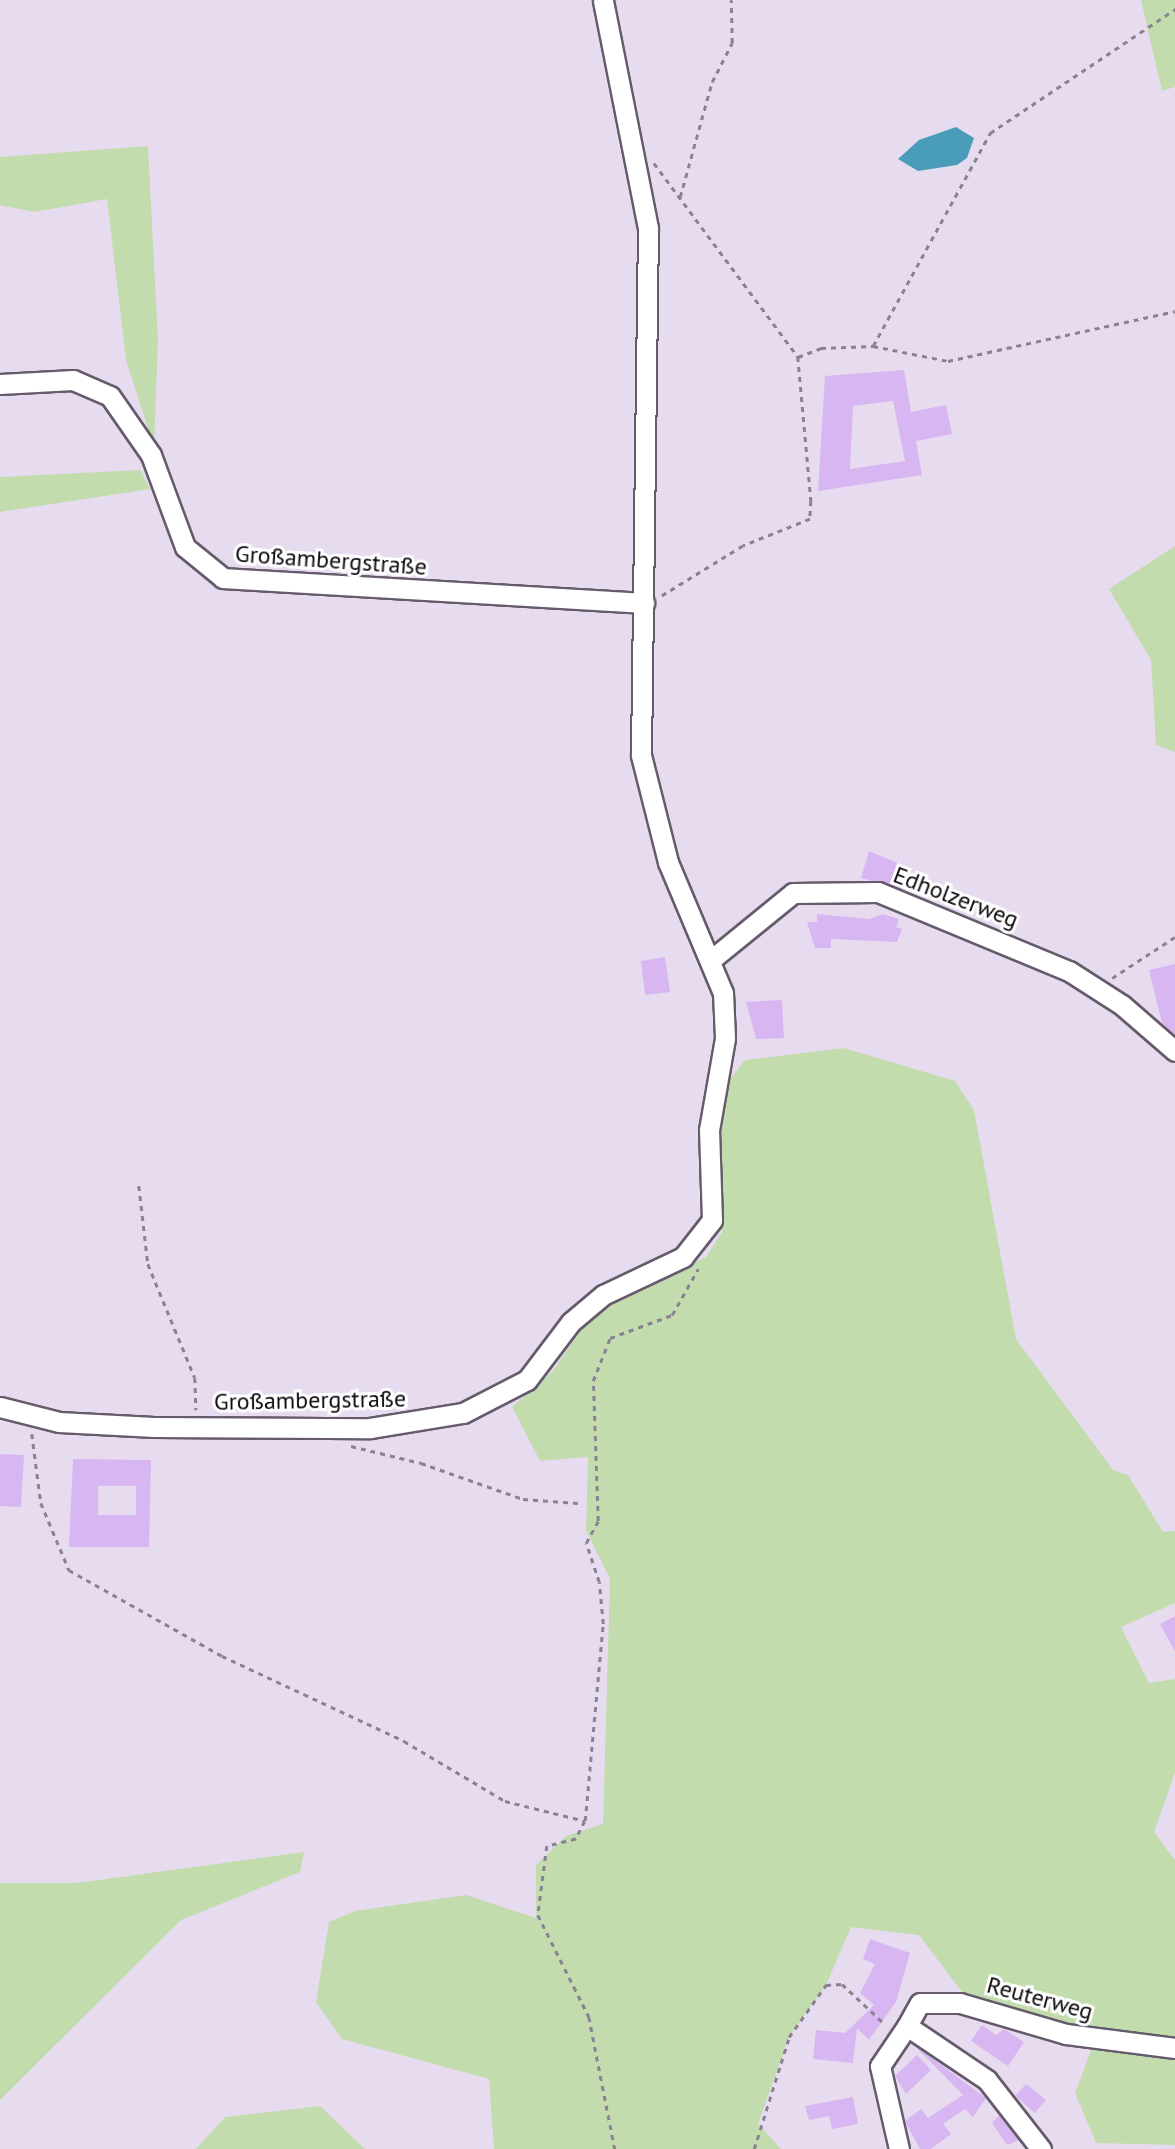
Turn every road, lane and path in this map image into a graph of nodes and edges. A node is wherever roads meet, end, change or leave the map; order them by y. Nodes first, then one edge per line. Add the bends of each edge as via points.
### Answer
1 (603, 0) edge
2 (731, 0) edge
3 (1175, 9) edge
4 (635, 149) junction
5 (680, 197) junction
6 (1175, 311) edge
7 (873, 346) junction
8 (798, 357) junction
9 (0, 384) edge
10 (644, 603) junction
11 (1175, 937) edge
12 (712, 958) junction
13 (1098, 989) junction
14 (1175, 1051) edge
15 (139, 1186) dead end
16 (704, 1236) junction
17 (0, 1406) edge
18 (33, 1417) junction
19 (190, 1426) junction
20 (314, 1427) junction
21 (578, 1503) dead end
22 (585, 1821) junction
23 (902, 2031) junction
24 (1175, 2048) edge
25 (1037, 2148) edge
26 (615, 2149) edge
27 (754, 2149) edge
28 (899, 2149) edge

1 - 4 street
2 - 5 path via 732,43 712,82
3 - 7 path via 990,133
4 - 5 path
4 - 10 street via 650,272
5 - 8 path
6 - 7 path via 948,361
7 - 8 path via 821,348
8 - 10 path via 810,519 743,546
9 - 10 street, Großambergstraße via 73,380 110,396 151,455 185,548 223,578
10 - 12 street via 640,729 649,805
11 - 13 path
12 - 13 street, Edholzerweg via 777,900 849,888 904,898
12 - 16 street via 723,993 725,1038 709,1130 714,1189
13 - 14 street, Edholzerweg
15 - 19 path via 148,1264 195,1378 198,1405
16 - 20 street, Großambergstraße via 683,1257 603,1294 571,1322 527,1380 501,1398 410,1424
16 - 22 path via 701,1264 672,1315 610,1338 593,1381 598,1521 586,1543 599,1582 603,1624
17 - 18 street, Großambergstraße
18 - 19 street, Großambergstraße
18 - 22 path via 41,1503 69,1570 222,1656 404,1741 505,1801
19 - 20 street, Großambergstraße
20 - 21 path via 363,1453 421,1463 523,1499
22 - 26 path via 576,1839 547,1846 538,1915 589,2017
23 - 24 street, Reuterweg via 920,2003 960,2003 1066,2034
23 - 25 street via 987,2080
23 - 27 path via 842,1984 826,1984 789,2037
23 - 28 street via 880,2080

